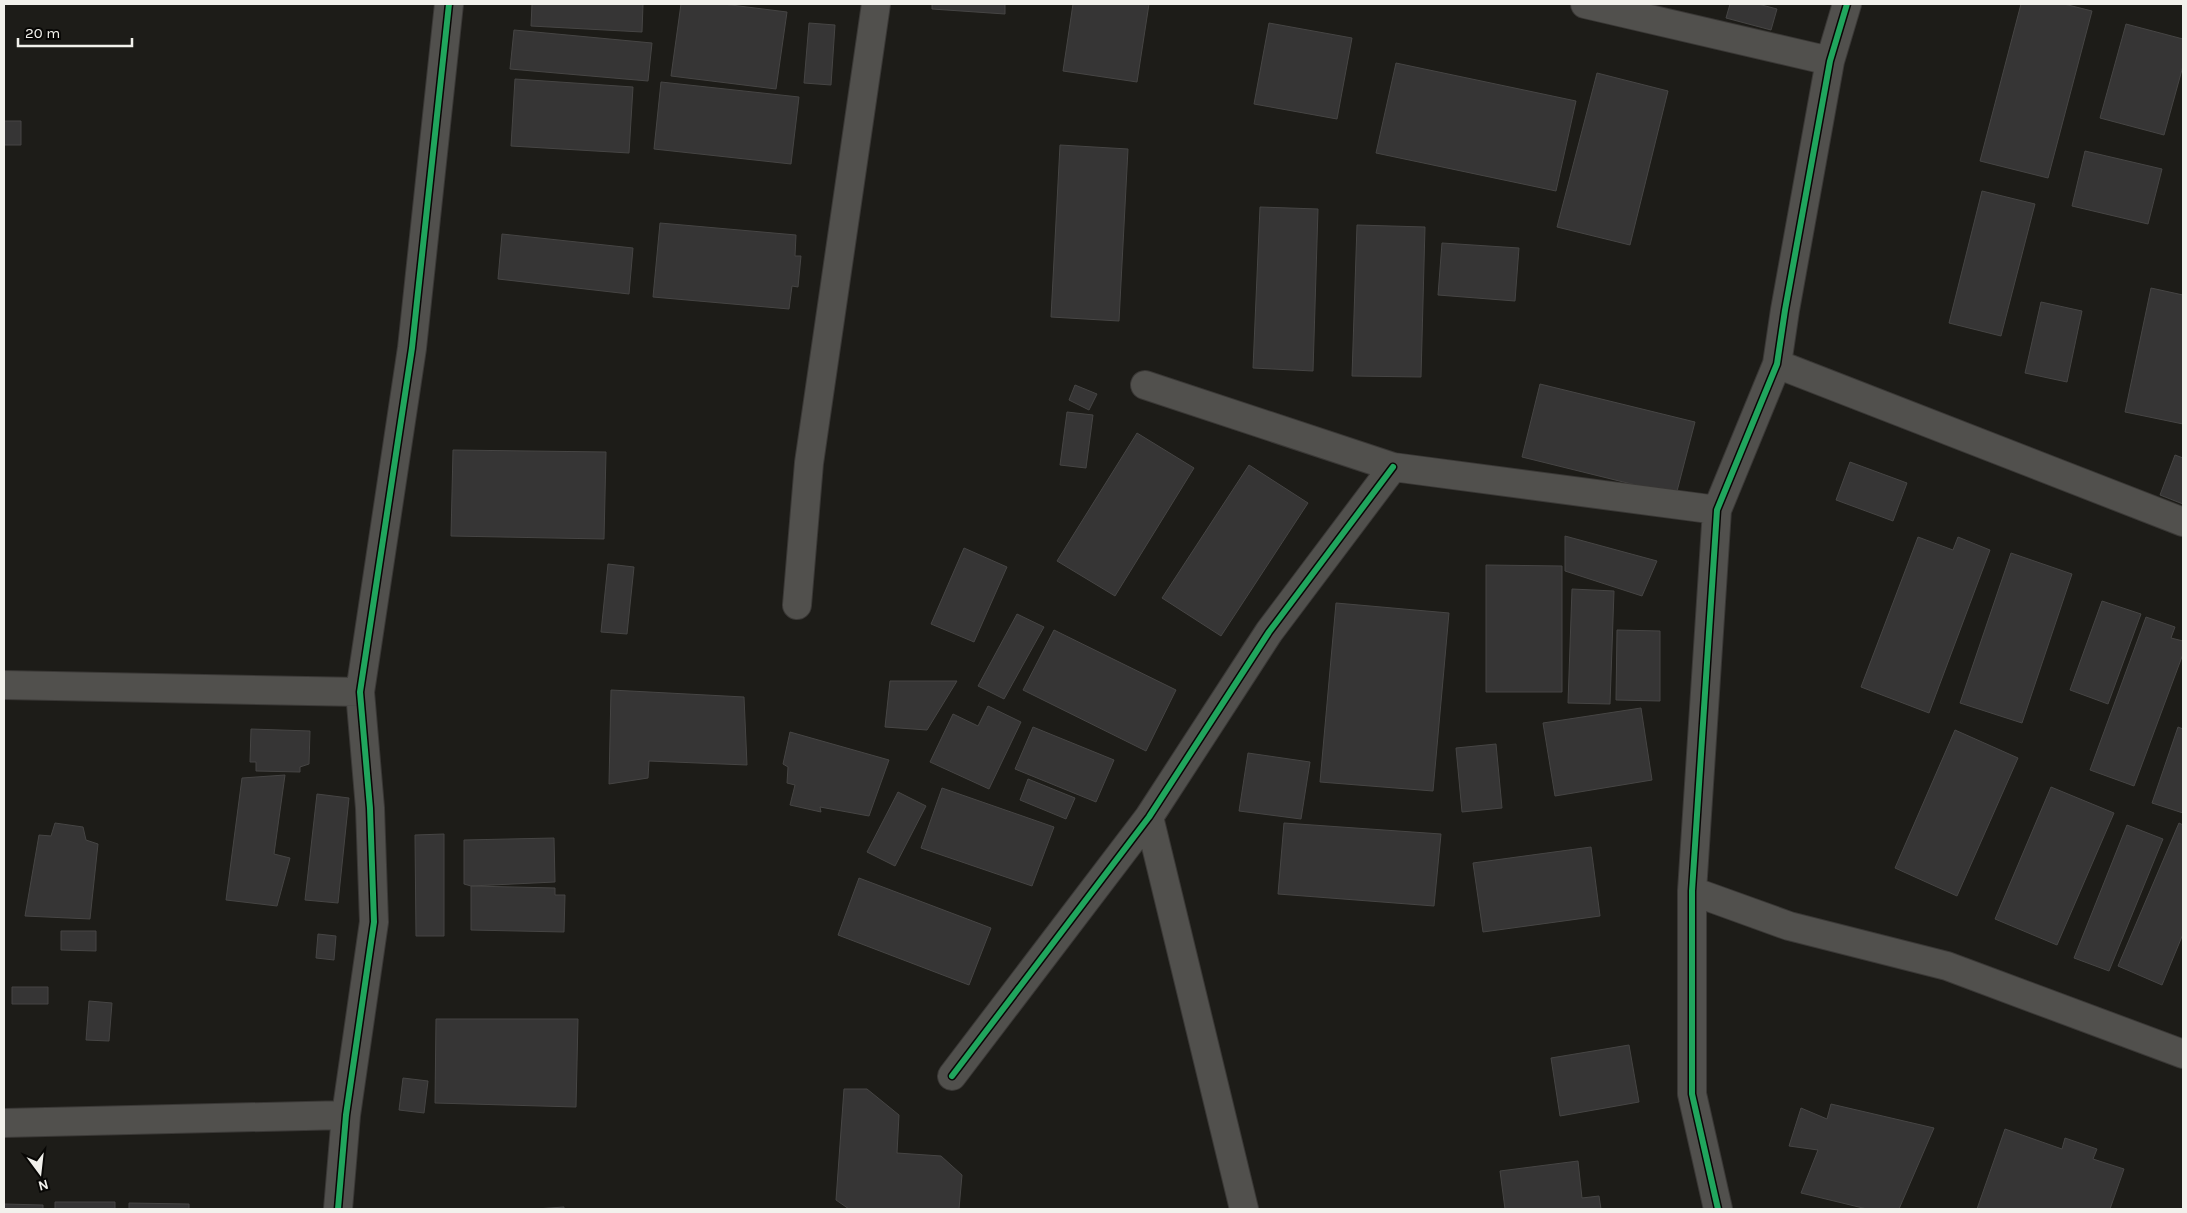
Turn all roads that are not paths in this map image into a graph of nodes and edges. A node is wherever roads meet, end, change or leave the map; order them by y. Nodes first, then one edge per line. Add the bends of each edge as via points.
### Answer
1 (449, 4) edge
2 (876, 4) edge
3 (1585, 4) edge
4 (1847, 4) edge
5 (1830, 61) junction
6 (1777, 364) junction
7 (1145, 385) dead end
8 (1393, 467) junction
9 (1717, 510) junction
10 (2183, 522) edge
11 (797, 605) dead end
12 (4, 684) edge
13 (360, 692) junction
14 (1149, 817) junction
15 (1692, 891) junction
16 (2183, 1054) edge
17 (952, 1076) dead end
18 (346, 1116) junction
19 (4, 1123) edge
20 (338, 1209) edge
21 (1244, 1209) edge
22 (1718, 1209) edge

1 - 13 street via 412,348
2 - 11 street via 809,463
3 - 5 street
4 - 5 street
5 - 6 street
6 - 9 street
6 - 10 street
7 - 8 street
8 - 9 street
8 - 14 street via 1270,632
9 - 15 street
12 - 13 street
13 - 18 street via 370,808 374,922
14 - 17 street
14 - 21 street
15 - 16 street via 1789,926 1947,966
15 - 22 street via 1692,1094
18 - 19 street
18 - 20 street

